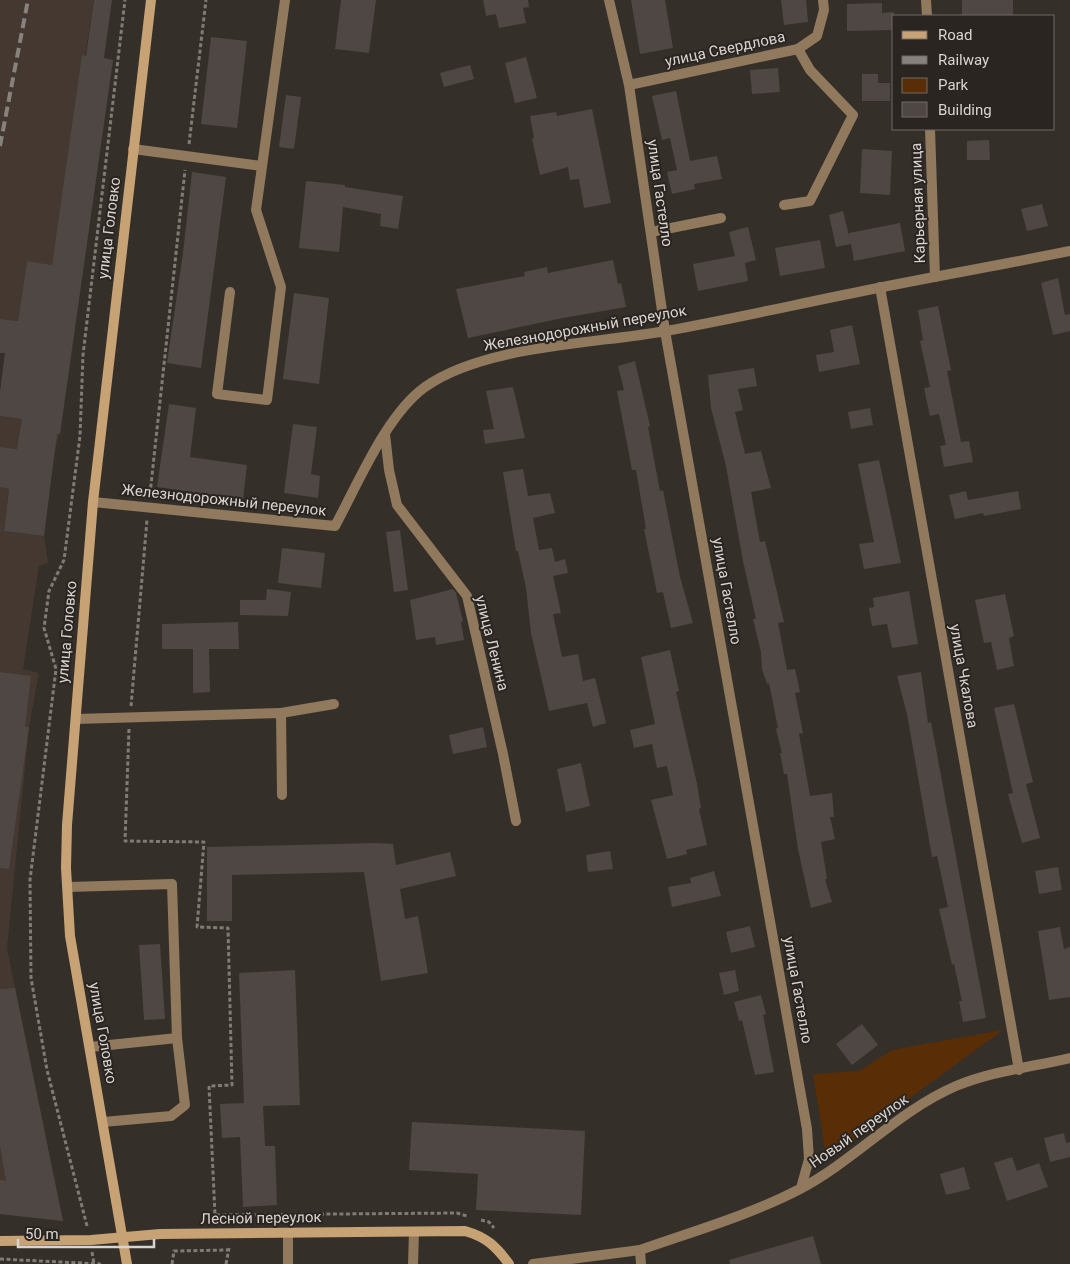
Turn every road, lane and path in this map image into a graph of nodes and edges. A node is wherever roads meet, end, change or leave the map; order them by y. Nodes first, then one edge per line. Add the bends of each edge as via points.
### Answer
1 (125, 0) edge
2 (151, 0) edge
3 (206, 0) edge
4 (285, 0) edge
5 (609, 0) edge
6 (823, 0) edge
7 (926, 0) edge
8 (927, 15) edge
9 (798, 49) junction
10 (629, 85) junction
11 (930, 130) edge
12 (134, 149) junction
13 (187, 158) junction
14 (262, 166) junction
15 (784, 205) dead end
16 (721, 218) dead end
17 (651, 232) junction
18 (1070, 251) edge
19 (935, 277) junction
20 (880, 287) junction
21 (230, 292) dead end
22 (665, 331) junction
23 (385, 433) junction
24 (93, 502) junction
25 (148, 508) junction
26 (334, 704) dead end
27 (281, 713) junction
28 (130, 717) junction
29 (76, 719) junction
30 (282, 796) dead end
31 (516, 821) dead end
32 (68, 886) junction
33 (177, 1038) junction
34 (90, 1047) junction
35 (1070, 1058) edge
36 (1019, 1070) junction
37 (103, 1122) junction
38 (802, 1188) junction
39 (495, 1229) dead end
40 (414, 1232) junction
41 (288, 1233) junction
42 (124, 1237) junction
43 (91, 1240) junction
44 (0, 1242) edge
45 (230, 1250) dead end
46 (640, 1250) junction
47 (0, 1259) edge
48 (94, 1263) edge
49 (101, 1264) edge
50 (127, 1264) edge
51 (172, 1264) edge
52 (288, 1264) edge
53 (413, 1264) edge
54 (509, 1264) edge
55 (533, 1264) edge
56 (641, 1264) edge

1 - 43 path via 90,287 72,503 64,560 49,591 44,628 56,669 30,880 31,978 47,1070
2 - 12 main road, улица Головко
3 - 13 path
4 - 14 street
5 - 10 street, улица Гастелло
6 - 9 street, улица Свердлова via 824,10 817,36
7 - 8 street
9 - 10 street, улица Свердлова
9 - 15 street via 810,70 853,114 810,201
10 - 17 street, улица Гастелло
11 - 19 street, Карьерная улица
12 - 13 street
12 - 24 main road, улица Головко
13 - 14 street
13 - 25 path
14 - 21 street via 256,210 281,287 267,400 217,394
16 - 17 street
17 - 22 street, улица Гастелло
18 - 19 street, Железнодорожный переулок
19 - 20 street, Железнодорожный переулок
20 - 22 street, Железнодорожный переулок
20 - 36 street, улица Чкалова
22 - 23 street, Железнодорожный переулок via 515,354 481,361 448,373 423,388
22 - 38 street, улица Гастелло via 807,1129 809,1159
23 - 25 street, Железнодорожный переулок via 335,526
23 - 31 street, улица Ленина via 388,470 397,505 467,596
24 - 25 street, Железнодорожный переулок
24 - 29 main road, улица Головко
25 - 28 path
26 - 27 street
27 - 28 street
27 - 30 street
28 - 29 street
28 - 39 path via 125,841 204,842 197,927 228,928 232,1086 209,1086 215,1215 457,1213 489,1222
29 - 32 main road, улица Головко via 67,825
32 - 33 street via 172,884
32 - 34 main road, улица Головко via 70,936
33 - 34 street
33 - 37 street via 184,1105 171,1116
34 - 37 main road, улица Головко
35 - 36 street, Новый переулок
36 - 38 street, Новый переулок via 982,1076 932,1098 835,1169
37 - 42 main road, улица Головко
38 - 46 street, Новый переулок via 770,1204
40 - 41 main road, Лесной переулок
40 - 53 street
40 - 54 main road, Лесной переулок via 465,1230 483,1237
41 - 42 main road, Лесной переулок
41 - 52 street
42 - 43 main road, Лесной переулок
42 - 50 main road, улица Головко
43 - 44 main road, Лесной переулок
43 - 48 path
45 - 51 path via 174,1250
46 - 55 street
46 - 56 street
47 - 48 path
48 - 49 path

